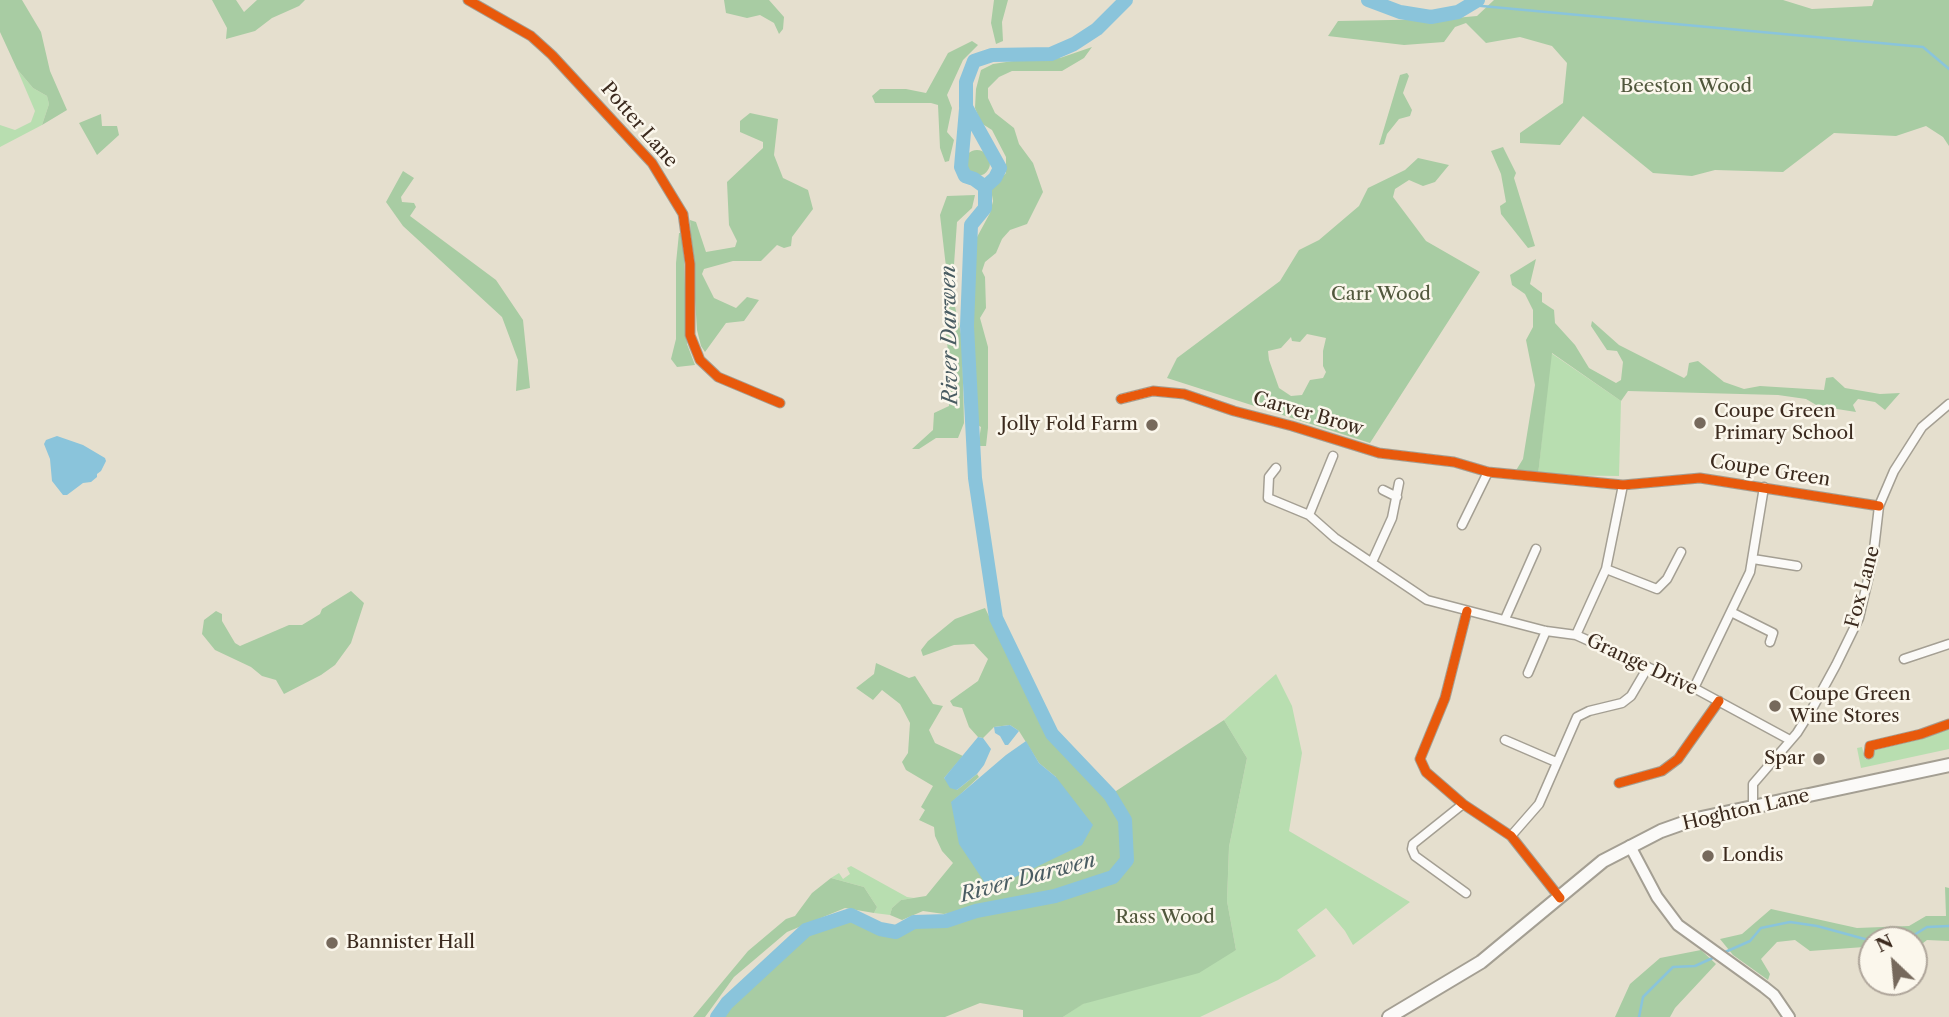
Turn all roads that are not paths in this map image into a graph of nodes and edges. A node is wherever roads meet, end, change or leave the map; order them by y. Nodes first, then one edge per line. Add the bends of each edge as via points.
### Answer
1 (468, 0) edge
2 (1121, 399) dead end
3 (780, 403) dead end
4 (1949, 404) edge
5 (1333, 456) dead end
6 (1276, 468) dead end
7 (1488, 472) junction
8 (1399, 483) dead end
9 (1623, 485) junction
10 (1764, 487) junction
11 (1382, 490) dead end
12 (1397, 497) junction
13 (1879, 506) junction
14 (1309, 515) junction
15 (1462, 524) dead end
16 (1536, 549) dead end
17 (1681, 552) dead end
18 (1753, 559) junction
19 (1372, 562) junction
20 (1797, 566) dead end
21 (1606, 569) junction
22 (1467, 611) junction
23 (1731, 612) junction
24 (1505, 619) junction
25 (1546, 631) junction
26 (1576, 635) junction
27 (1770, 642) dead end
28 (1949, 644) edge
29 (1904, 659) dead end
30 (1648, 667) junction
31 (1528, 673) dead end
32 (1695, 688) junction
33 (1719, 701) junction
34 (1949, 724) edge
35 (1505, 740) dead end
36 (1790, 740) junction
37 (1869, 754) dead end
38 (1556, 762) junction
39 (1949, 765) edge
40 (1619, 783) dead end
41 (1463, 804) junction
42 (1753, 806) junction
43 (1511, 836) junction
44 (1630, 846) junction
45 (1466, 893) dead end
46 (1560, 898) junction
47 (1389, 1017) edge
48 (1789, 1017) edge

1 - 3 street, Potter Lane via 531,36 652,163 683,214 690,264 690,335 698,358 718,377
2 - 7 street, Carver Brow via 1153,391 1184,394 1379,453 1454,461
4 - 13 street, Fox Lane via 1922,427 1894,471
5 - 14 street
6 - 14 street, Grange Drive via 1269,477 1268,498
7 - 9 street, Coupe Green
7 - 15 street
8 - 12 street
9 - 10 street, Coupe Green via 1700,478
9 - 21 street
10 - 13 street, Coupe Green
10 - 18 street
11 - 12 street
12 - 19 street
13 - 36 street, Fox Lane via 1859,618 1812,709
14 - 19 street, Grange Drive
16 - 24 street
17 - 21 street via 1657,589
18 - 20 street
18 - 23 street
19 - 22 street, Grange Drive via 1427,600
21 - 26 street
22 - 24 street, Grange Drive
22 - 41 street via 1444,698 1420,759 1426,772
23 - 27 street via 1773,633
23 - 32 street
24 - 25 street, Grange Drive
25 - 26 street, Grange Drive
25 - 31 street
26 - 30 street, Grange Drive
28 - 29 street
30 - 32 street, Grange Drive
30 - 38 street via 1622,703 1577,717
32 - 33 street, Grange Drive
33 - 36 street, Grange Drive
33 - 40 street via 1678,759 1662,771
34 - 37 street via 1870,746
35 - 38 street
36 - 42 street, Fox Lane via 1753,784
38 - 43 street via 1539,804
39 - 42 main road, Hoghton Lane
41 - 43 street
41 - 45 street via 1412,849 1415,856
42 - 44 main road, Hoghton Lane via 1692,820
43 - 46 street
44 - 46 main road, Hoghton Lane via 1603,861
44 - 48 street via 1678,925 1774,995
46 - 47 main road, Hoghton Lane via 1481,962

